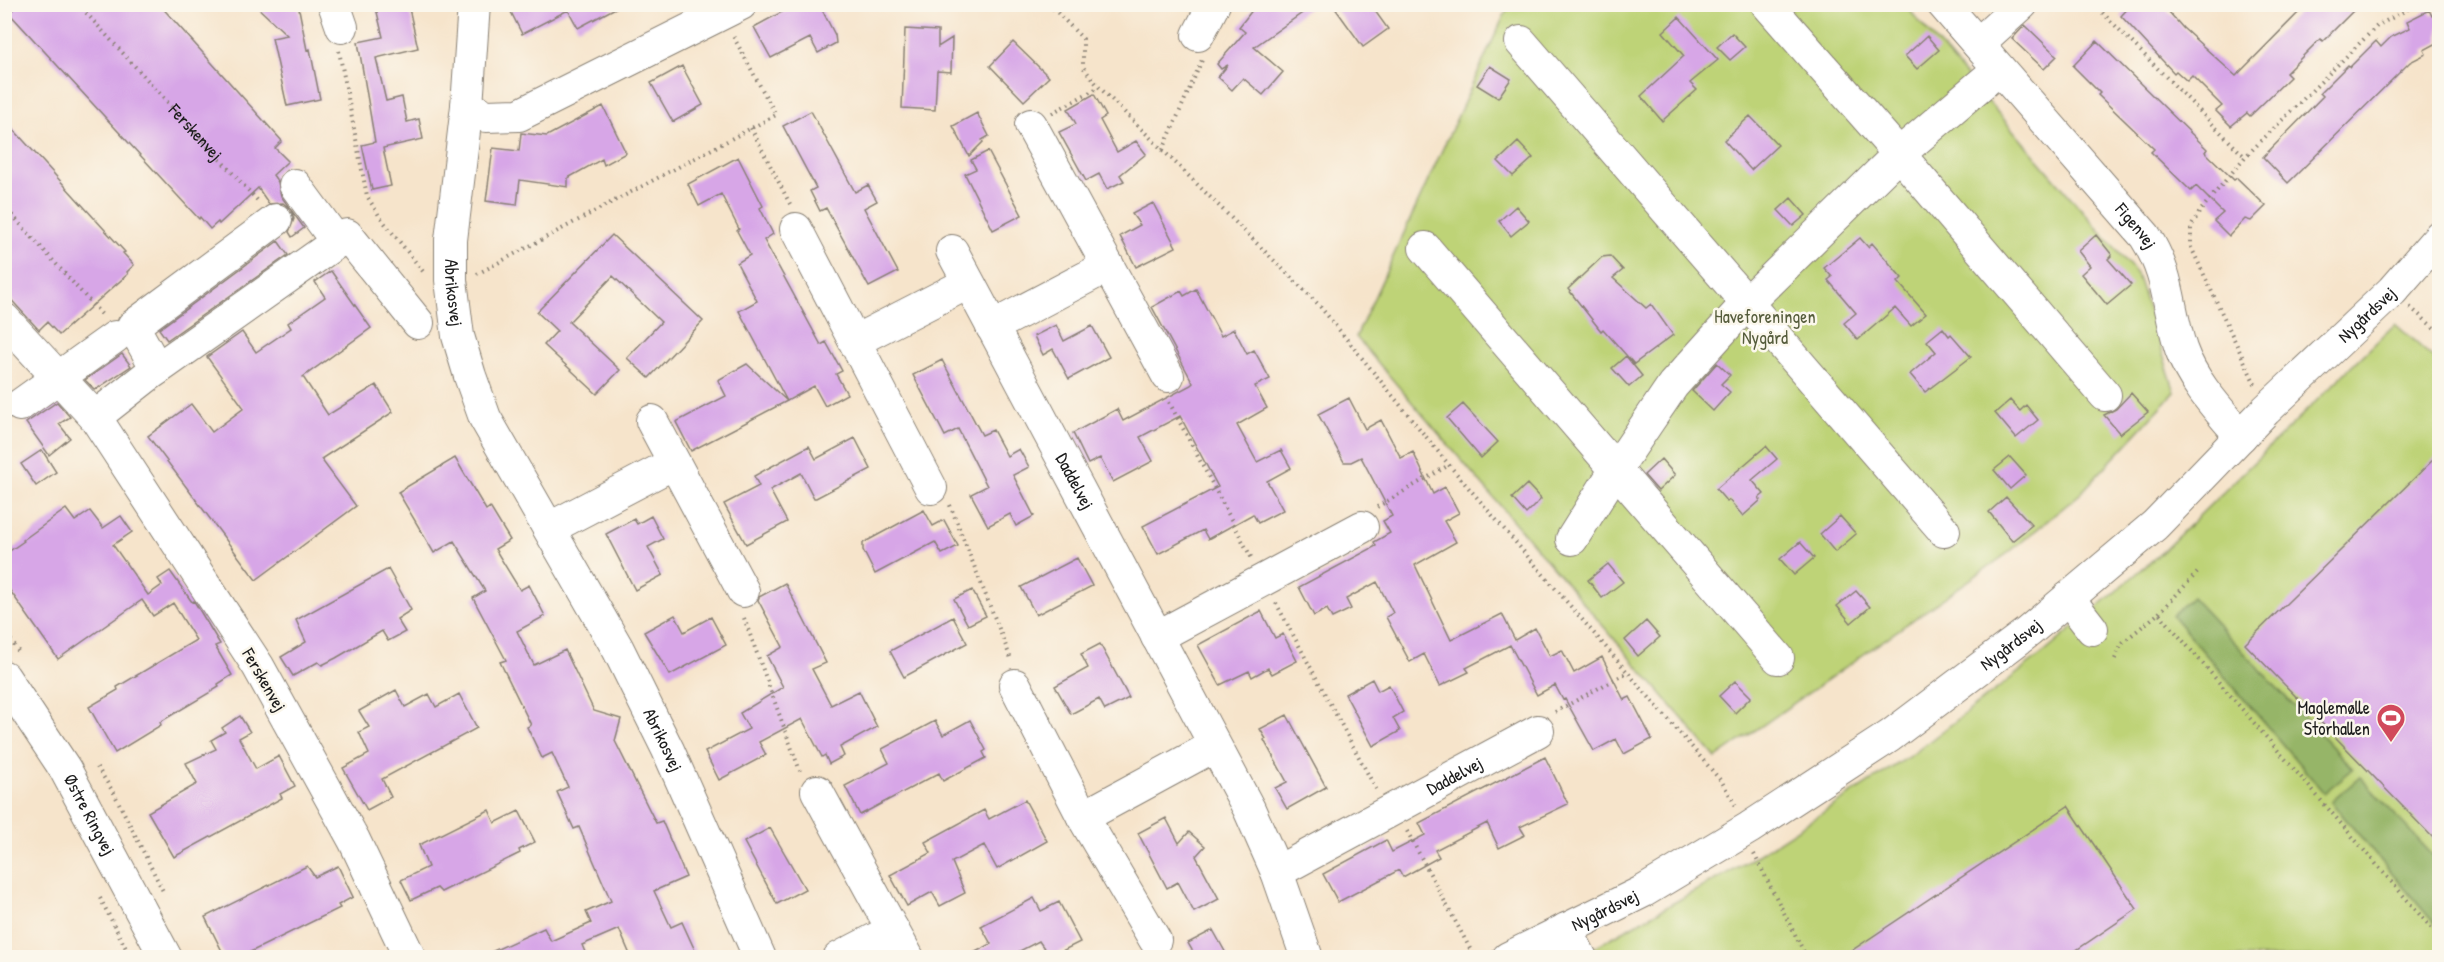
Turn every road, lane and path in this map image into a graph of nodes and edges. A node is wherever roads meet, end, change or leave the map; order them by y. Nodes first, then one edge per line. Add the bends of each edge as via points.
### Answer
1 (78, 4) edge
2 (474, 4) edge
3 (1049, 4) edge
4 (1214, 4) edge
5 (1767, 4) edge
6 (1943, 4) edge
7 (2022, 4) edge
8 (2094, 4) edge
9 (2417, 4) edge
10 (731, 10) edge
11 (338, 16) edge
12 (1198, 35) joint
13 (1521, 42) dead end
14 (1978, 44) junction
15 (1999, 69) junction
16 (1099, 87) junction
17 (467, 106) junction
18 (1031, 125) joint
19 (751, 128) junction
20 (1163, 150) junction
21 (1899, 154) junction
22 (2245, 157) junction
23 (295, 185) dead end
24 (4, 206) edge
25 (276, 220) joint
26 (796, 229) joint
27 (2439, 236) edge
28 (337, 242) junction
29 (1425, 248) dead end
30 (952, 251) dead end
31 (1108, 266) junction
32 (451, 280) junction
33 (968, 283) junction
34 (2392, 291) junction
35 (1748, 302) junction
36 (4, 320) edge
37 (418, 323) dead end
38 (992, 327) junction
39 (2439, 333) edge
40 (115, 337) joint
41 (855, 342) junction
42 (157, 369) junction
43 (1168, 376) joint
44 (58, 377) junction
45 (2105, 395) dead end
46 (20, 405) dead end
47 (2266, 410) junction
48 (95, 417) junction
49 (652, 420) dead end
50 (2241, 436) junction
51 (674, 463) junction
52 (1449, 465) junction
53 (1616, 470) junction
54 (931, 488) joint
55 (1362, 527) joint
56 (550, 528) junction
57 (1944, 531) dead end
58 (1572, 539) dead end
59 (2198, 572) dead end
60 (1263, 580) junction
61 (743, 591) joint
62 (2068, 598) junction
63 (2159, 613) junction
64 (2092, 629) dead end
65 (1157, 637) junction
66 (1778, 658) dead end
67 (2115, 659) dead end
68 (1628, 672) junction
69 (4, 677) edge
70 (1015, 685) joint
71 (1538, 731) joint
72 (1214, 746) junction
73 (817, 791) joint
74 (1394, 808) junction
75 (1083, 817) junction
76 (1749, 828) junction
77 (1277, 872) junction
78 (1566, 929) junction
79 (893, 930) junction
80 (2439, 938) edge
81 (1155, 940) dead end
82 (166, 957) edge
83 (410, 957) edge
84 (760, 957) edge
85 (839, 957) edge
86 (908, 957) edge
87 (1307, 957) edge
88 (1475, 957) edge
89 (1508, 957) edge
90 (1581, 957) edge
91 (1807, 957) edge

1 - 25 path, Ferskenvej
2 - 17 street, Abrikosvej
3 - 16 path via 1083,39 1083,67
4 - 12 street
5 - 21 street
6 - 14 street, Figenvej
7 - 14 street
8 - 22 path
9 - 22 path via 2377,26
10 - 17 street via 519,115 486,116
10 - 19 path via 776,115
11 - 32 path via 336,38 367,196 427,277
12 - 20 path via 1208,46
13 - 35 street
14 - 15 street, Figenvej
15 - 21 street
15 - 50 street, Figenvej via 2145,236 2165,277 2181,350 2206,395
16 - 18 path
16 - 20 path
17 - 32 street, Abrikosvej
18 - 31 street
19 - 26 path via 799,221
19 - 32 path via 473,276
20 - 52 path via 1318,304
21 - 35 street
21 - 45 street via 1936,181
22 - 47 path via 2200,211 2191,227 2191,247
23 - 28 street
24 - 40 path via 101,314
25 - 42 street via 133,326
26 - 41 street
27 - 34 street, Nygårdsvej
28 - 37 street via 347,235
28 - 42 street
29 - 53 street
30 - 33 street, Daddelvej
31 - 38 street
31 - 43 street
32 - 56 street, Abrikosvej via 458,336 485,418
33 - 38 street, Daddelvej
33 - 41 street
34 - 39 path
34 - 47 street, Nygårdsvej
35 - 53 street via 1673,385
35 - 57 street
36 - 44 street, Ferskenvej
38 - 65 street, Daddelvej
40 - 44 street
41 - 54 street
42 - 48 street
43 - 60 path via 1160,386
44 - 46 street
44 - 48 street, Ferskenvej
47 - 50 street, Nygårdsvej
48 - 83 street, Ferskenvej via 258,666 354,840
49 - 51 street
50 - 62 street, Nygårdsvej via 2155,525
51 - 56 street
51 - 61 street
52 - 55 path via 1362,516
52 - 68 path
53 - 58 street
53 - 66 street
54 - 70 path via 943,487 1018,676
55 - 60 street
56 - 84 street, Abrikosvej via 668,750
59 - 63 path
60 - 65 street
60 - 74 path via 1373,786
61 - 73 path via 738,602 808,791
62 - 64 street
62 - 76 street, Nygårdsvej via 1890,736
63 - 67 path via 2122,643
63 - 80 path
65 - 72 street, Daddelvej
68 - 71 path via 1541,720
68 - 76 path via 1722,782
69 - 82 street, Østre Ringvej via 64,769
70 - 75 street
71 - 74 street, Daddelvej
72 - 75 street
72 - 77 street, Daddelvej via 1249,809
73 - 79 street
74 - 77 street, Daddelvej
74 - 88 path
75 - 81 street
76 - 78 street, Nygårdsvej via 1644,891
76 - 91 path via 1755,858
77 - 87 street, Daddelvej
78 - 89 street, Nygårdsvej
78 - 90 street
79 - 85 street
79 - 86 street

